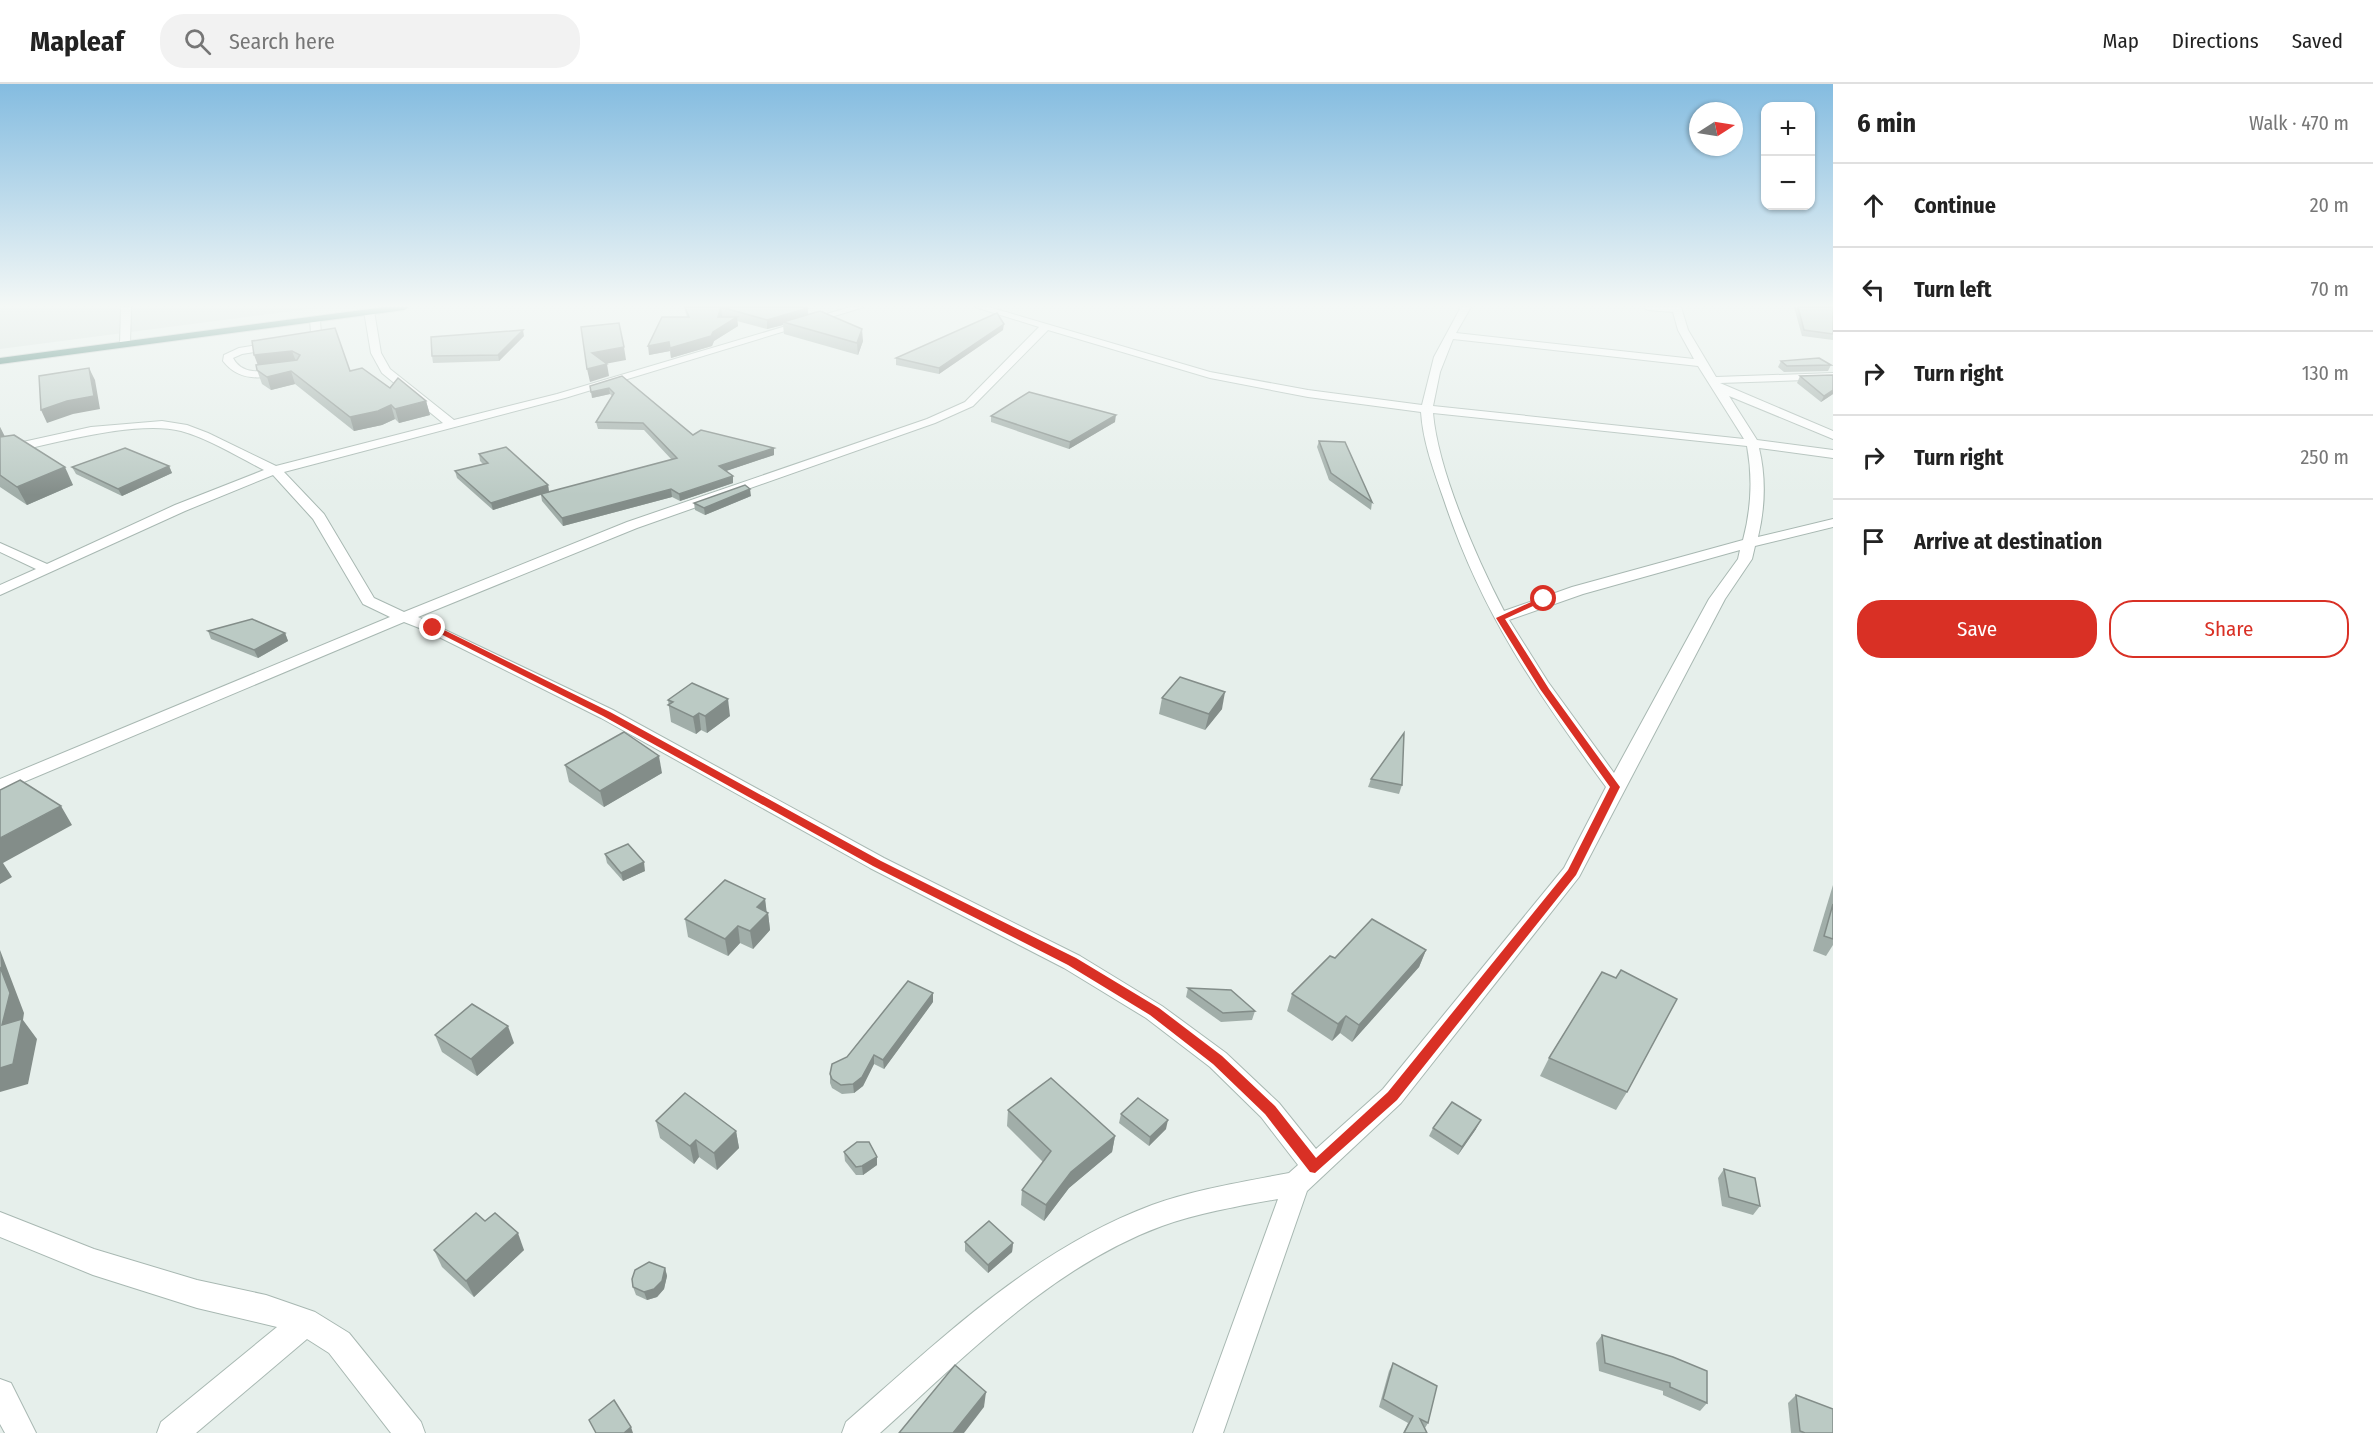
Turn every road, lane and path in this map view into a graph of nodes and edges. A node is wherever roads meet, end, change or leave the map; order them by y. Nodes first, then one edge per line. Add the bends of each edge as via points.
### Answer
1 (238, 370) edge
2 (289, 370) edge
3 (385, 370) edge
4 (648, 370) edge
5 (1003, 370) edge
6 (1196, 370) edge
7 (1438, 370) edge
8 (1665, 370) edge
9 (1706, 370) edge
10 (1833, 376) edge
11 (1710, 377) junction
12 (1426, 411) junction
13 (452, 424) junction
14 (1833, 435) edge
15 (1752, 442) junction
16 (0, 451) edge
17 (1833, 454) edge
18 (275, 470) junction
19 (1833, 522) edge
20 (1752, 540) junction
21 (0, 548) edge
22 (47, 569) junction
23 (0, 591) edge
24 (404, 617) junction
25 (1500, 618) junction
26 (0, 786) edge
27 (1615, 787) junction
28 (1305, 1175) junction
29 (0, 1224) edge
30 (305, 1322) junction
31 (0, 1394) edge
32 (21, 1433) edge
33 (172, 1433) edge
34 (410, 1433) edge
35 (857, 1433) edge
36 (1208, 1433) edge

1 - 2 street via 247,375
3 - 13 street
4 - 13 street
5 - 24 street via 969,404 952,412 632,525
6 - 12 street via 1230,380
7 - 12 street
8 - 11 street
9 - 11 street
10 - 11 street
11 - 14 street
11 - 15 street
12 - 15 street
12 - 25 street via 1440,470 1465,544
13 - 18 street
15 - 17 street
15 - 20 street via 1756,466
16 - 18 street via 91,431 162,424 204,436
18 - 22 street
18 - 24 street via 319,517 368,601 384,612
19 - 20 street
20 - 25 street via 1544,599
20 - 27 street via 1745,559 1717,599
21 - 22 street
22 - 23 street
24 - 26 street
24 - 28 street via 607,714 877,863 1072,962 1154,1012 1218,1060 1270,1110
25 - 27 street
27 - 28 street via 1572,872 1392,1096
28 - 35 street via 1153,1217 1111,1237 1028,1285
28 - 36 street
29 - 30 street via 93,1262
30 - 33 street
30 - 34 street via 339,1343
31 - 32 street

